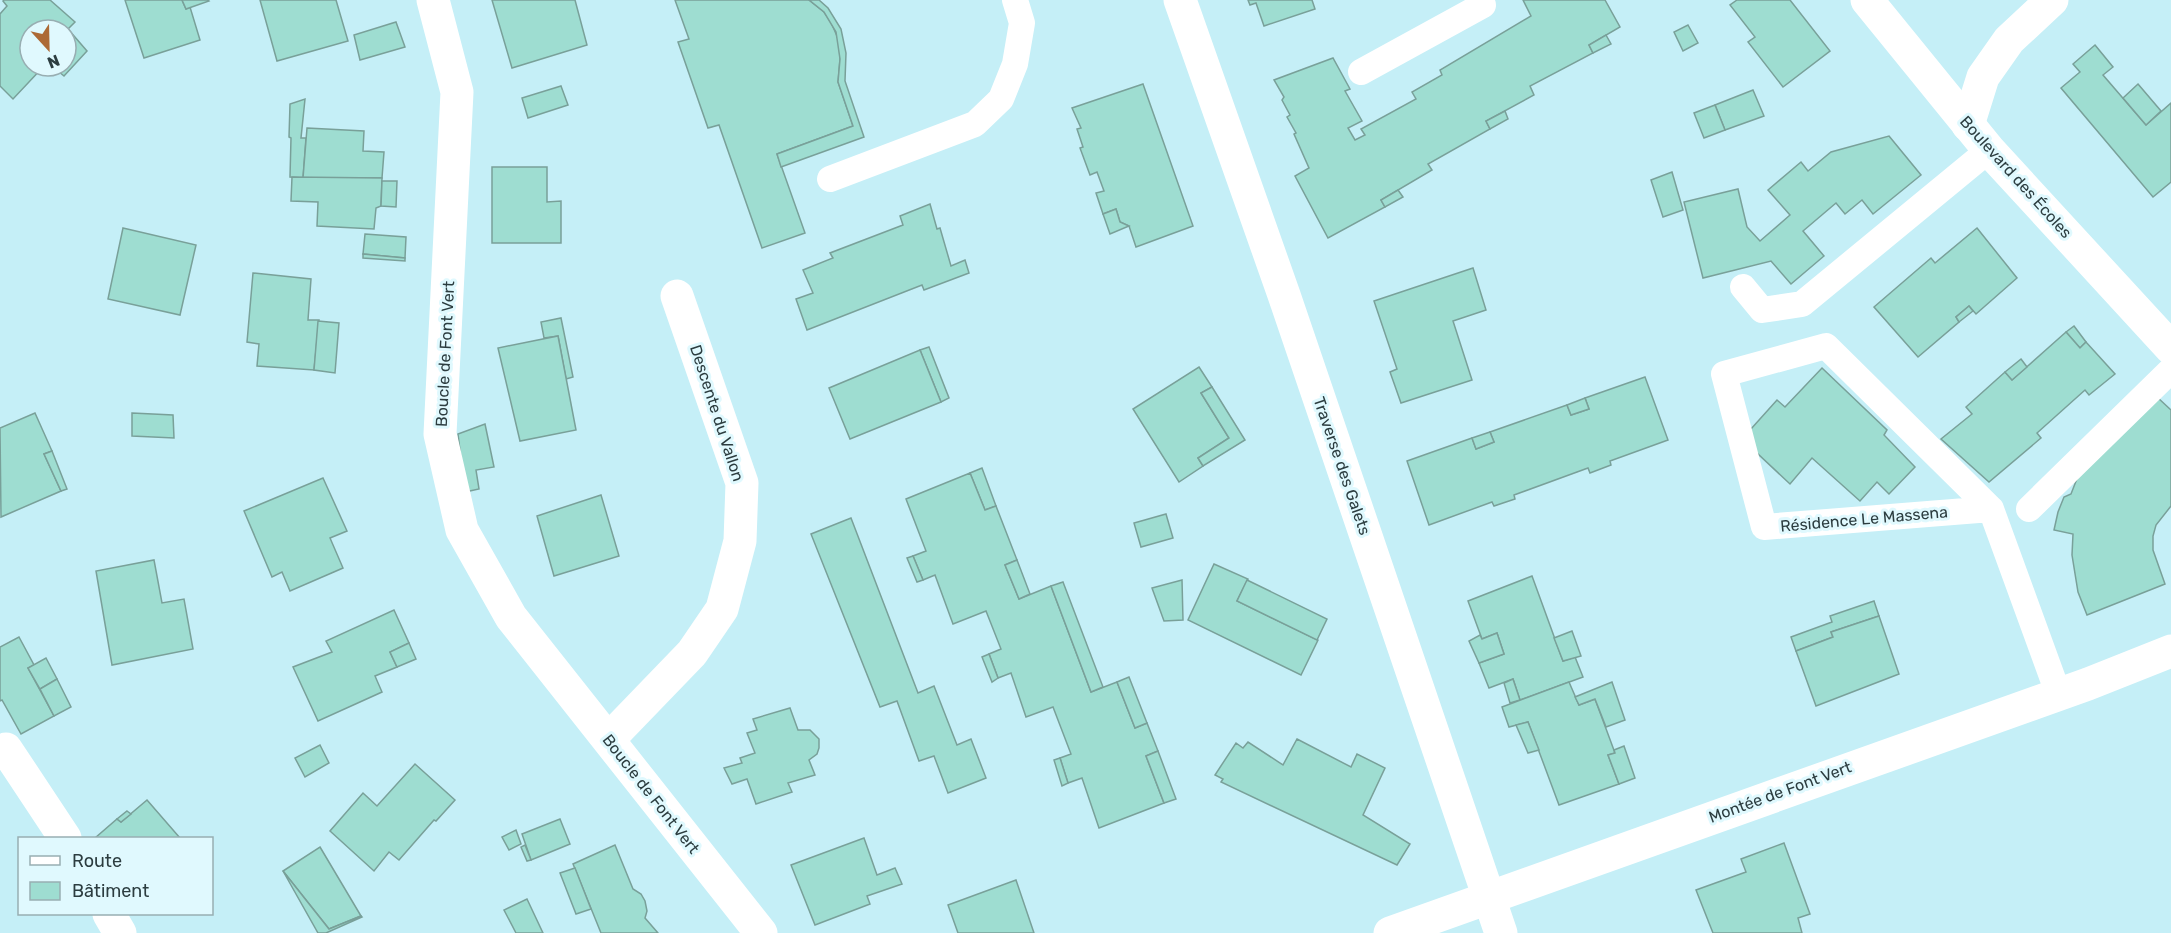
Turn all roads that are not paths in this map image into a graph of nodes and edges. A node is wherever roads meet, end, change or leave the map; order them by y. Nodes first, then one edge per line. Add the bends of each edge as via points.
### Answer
1 (433, 0) edge
2 (1015, 0) edge
3 (1180, 0) edge
4 (1480, 0) edge
5 (1867, 0) edge
6 (2052, 0) edge
7 (1361, 72) dead end
8 (1978, 138) junction
9 (830, 179) dead end
10 (1743, 287) dead end
11 (677, 296) dead end
12 (2171, 348) edge
13 (2171, 370) edge
14 (1991, 509) junction
15 (2029, 509) dead end
16 (2171, 651) edge
17 (2058, 693) junction
18 (609, 739) junction
19 (6, 749) dead end
20 (64, 837) edge
21 (1489, 896) junction
22 (111, 915) edge
23 (120, 933) edge
24 (761, 933) edge
25 (1390, 933) edge
26 (1502, 933) edge

1 - 18 street, Boucle de Font Vert via 457,92 441,434 462,530 511,617
2 - 9 lane via 1022,23 1015,64 1001,99 975,124
3 - 21 street, Traverse des Galets
4 - 7 lane via 1483,5
5 - 8 street, Boulevard des Écoles
6 - 8 street via 2009,40 1983,77
8 - 10 lane via 1802,304 1762,310
8 - 12 street, Boulevard des Écoles
11 - 18 street, Descente du Vallon via 742,483 740,541 722,609 692,653
13 - 15 lane
14 - 14 lane, Résidence Le Massena via 1826,346 1724,374 1764,527
14 - 17 lane, Résidence Le Massena
16 - 17 street, Montée de Font Vert
17 - 21 street, Montée de Font Vert
18 - 24 street, Boucle de Font Vert
19 - 20 street
21 - 25 street, Montée de Font Vert
21 - 26 street, Traverse des Galets
22 - 23 street

